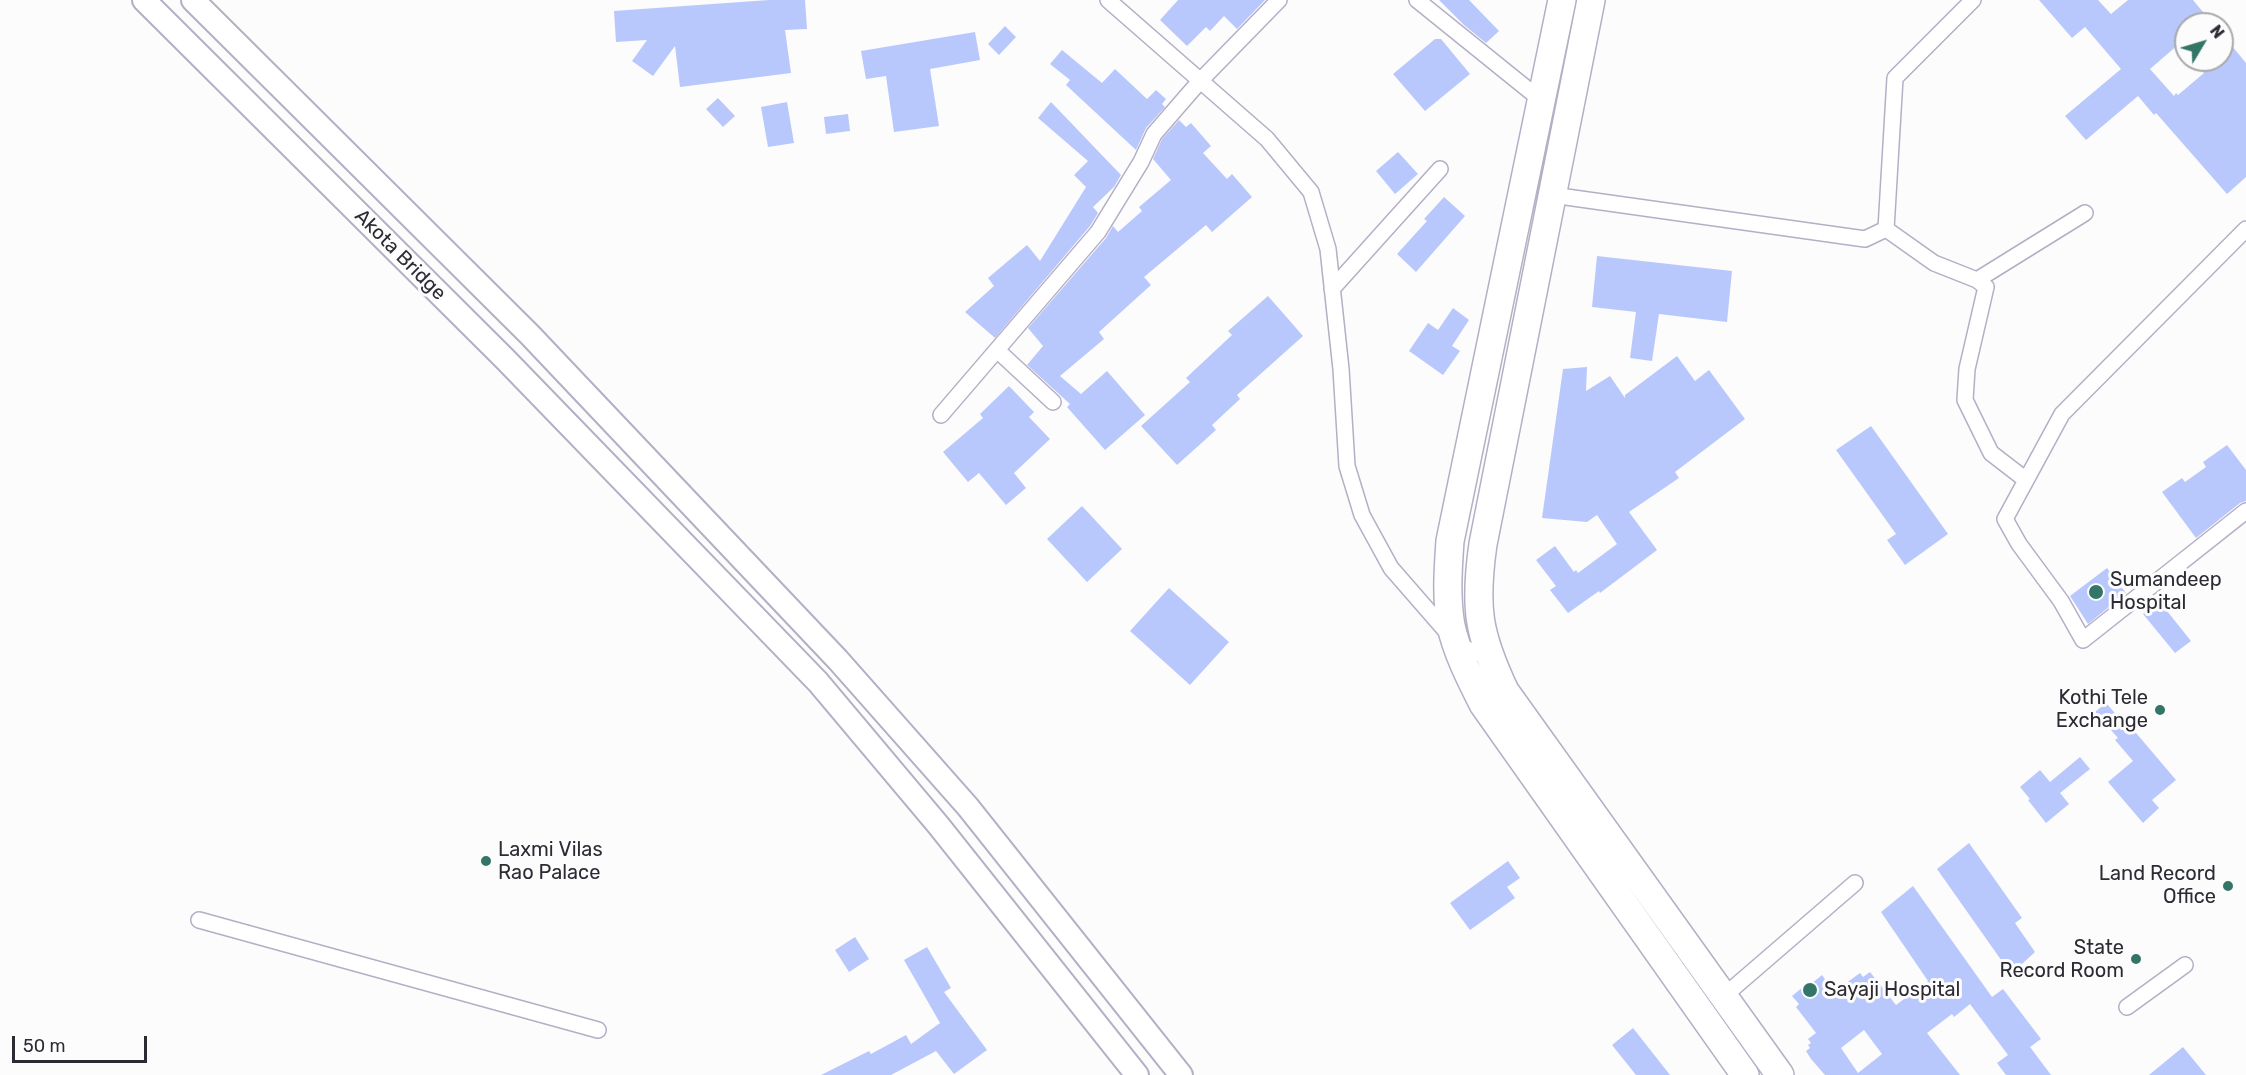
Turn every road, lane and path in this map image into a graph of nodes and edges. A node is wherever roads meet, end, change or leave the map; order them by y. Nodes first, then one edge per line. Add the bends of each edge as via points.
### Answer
1 (144, 0) edge
2 (193, 0) edge
3 (1279, 0) edge
4 (1417, 0) edge
5 (1562, 0) edge
6 (1591, 0) edge
7 (1973, 0) edge
8 (1119, 4) edge
9 (1200, 81) junction
10 (1541, 100) junction
11 (1440, 169) dead end
12 (1552, 195) junction
13 (2085, 213) dead end
14 (1886, 229) junction
15 (2246, 229) edge
16 (1977, 280) junction
17 (1332, 289) junction
18 (997, 350) junction
19 (1053, 402) dead end
20 (941, 416) dead end
21 (2026, 480) junction
22 (2246, 511) edge
23 (1459, 646) junction
24 (1489, 657) junction
25 (1855, 883) dead end
26 (199, 920) dead end
27 (2185, 965) dead end
28 (1724, 996) junction
29 (2127, 1007) dead end
30 (598, 1030) dead end
31 (1137, 1075) edge
32 (1181, 1075) edge
33 (1745, 1075) edge
34 (1780, 1075) edge

1 - 31 main road, Akota Bridge via 505,360 818,682 939,826
2 - 32 main road via 530,335 838,660 968,807
3 - 9 street
4 - 10 street
5 - 10 highway
6 - 12 highway
7 - 14 street via 1895,78
8 - 9 street
9 - 17 street via 1267,139 1311,192 1328,249
9 - 18 street via 1154,134 1098,232
10 - 23 highway via 1450,541 1448,587 1452,626
11 - 17 street
12 - 14 street via 1865,239
12 - 24 highway via 1477,583 1479,618
13 - 16 street
14 - 16 street via 1934,263
15 - 21 street via 2062,414
16 - 21 street via 1986,287 1967,369 1965,400 1991,453
17 - 23 street via 1347,466 1362,515 1391,568
18 - 19 street
18 - 20 street
21 - 22 street via 2005,519 2083,640
23 - 24 street
23 - 33 highway via 1483,704
24 - 28 highway via 1505,692
25 - 28 street
26 - 30 street
27 - 29 street
28 - 34 highway

